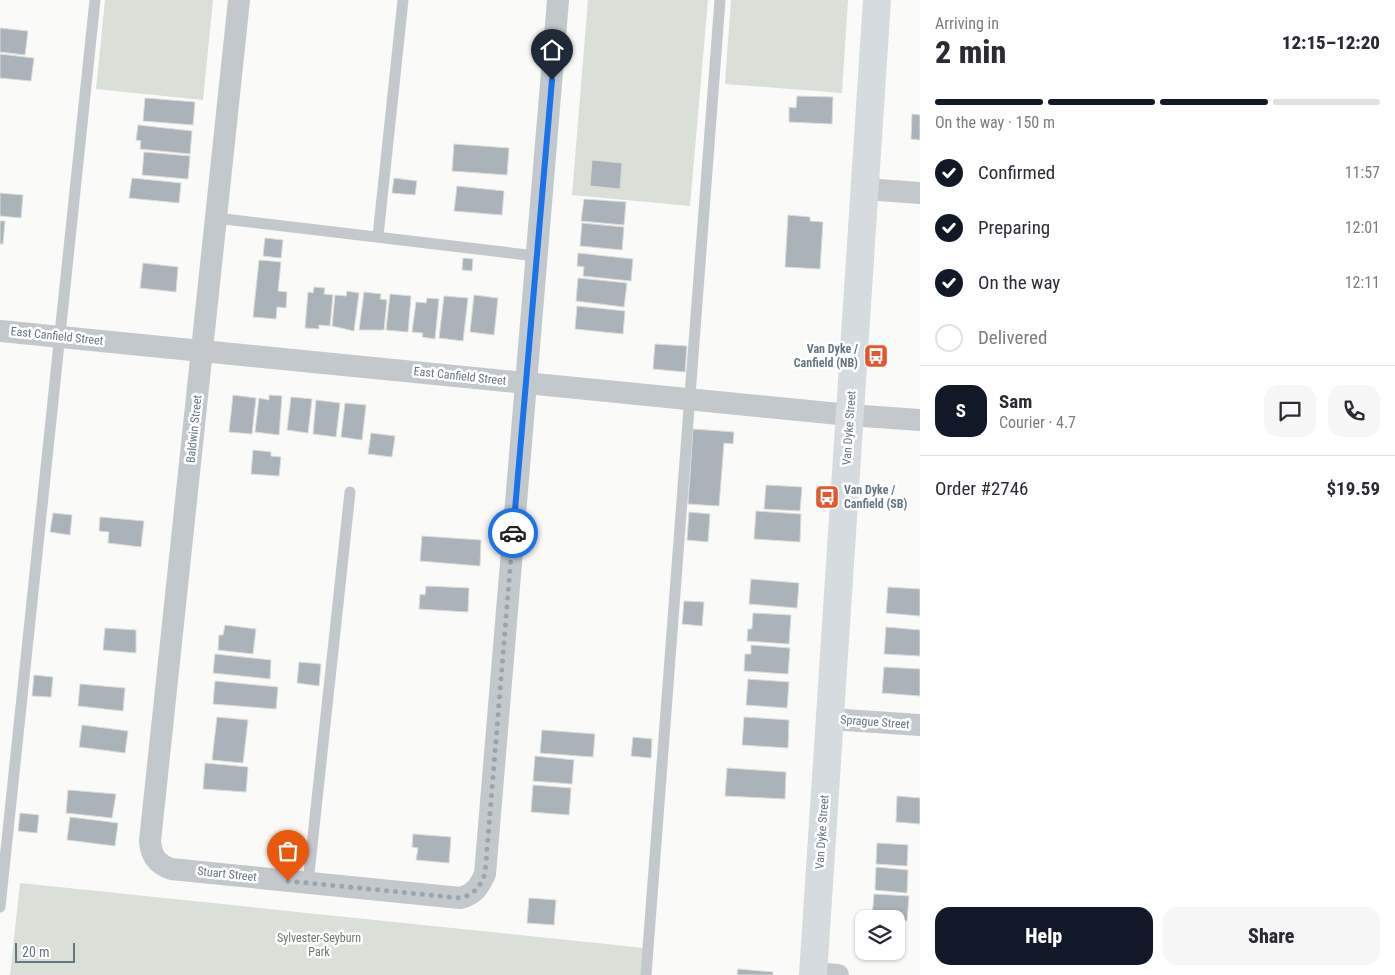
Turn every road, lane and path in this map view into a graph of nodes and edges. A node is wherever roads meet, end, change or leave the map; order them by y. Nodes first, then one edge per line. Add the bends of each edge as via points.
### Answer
1 (95, 0) edge
2 (239, 0) edge
3 (403, 0) edge
4 (558, 0) edge
5 (720, 0) edge
6 (877, 0) edge
7 (865, 189) junction
8 (920, 193) edge
9 (216, 218) junction
10 (378, 236) junction
11 (536, 256) junction
12 (0, 331) edge
13 (61, 337) junction
14 (202, 351) junction
15 (526, 383) junction
16 (688, 399) junction
17 (849, 415) junction
18 (920, 420) edge
19 (350, 492) dead end
20 (830, 719) junction
21 (920, 725) edge
22 (154, 857) joint
23 (308, 883) junction
24 (0, 907) edge
25 (821, 974) edge
26 (646, 975) edge

1 - 13 lane
2 - 9 street, Baldwin Street
3 - 10 lane
4 - 11 street
5 - 16 lane
6 - 7 main road, Van Dyke Street
7 - 8 street
7 - 17 main road, Van Dyke Street
9 - 10 lane
9 - 14 street, Baldwin Street
10 - 11 lane
11 - 15 street
12 - 13 street, East Canfield Street
13 - 14 street, East Canfield Street
13 - 24 lane
14 - 15 street, East Canfield Street
14 - 22 street, Baldwin Street via 150,841
15 - 16 street, East Canfield Street
15 - 23 street, Stuart Street via 485,874 480,888 460,898
16 - 17 street, East Canfield Street
16 - 26 lane
17 - 18 street, East Canfield Street
17 - 20 main road, Van Dyke Street
19 - 23 lane
20 - 21 street, Sprague Street
20 - 25 main road, Van Dyke Street
22 - 23 street, Stuart Street via 158,863 171,869

